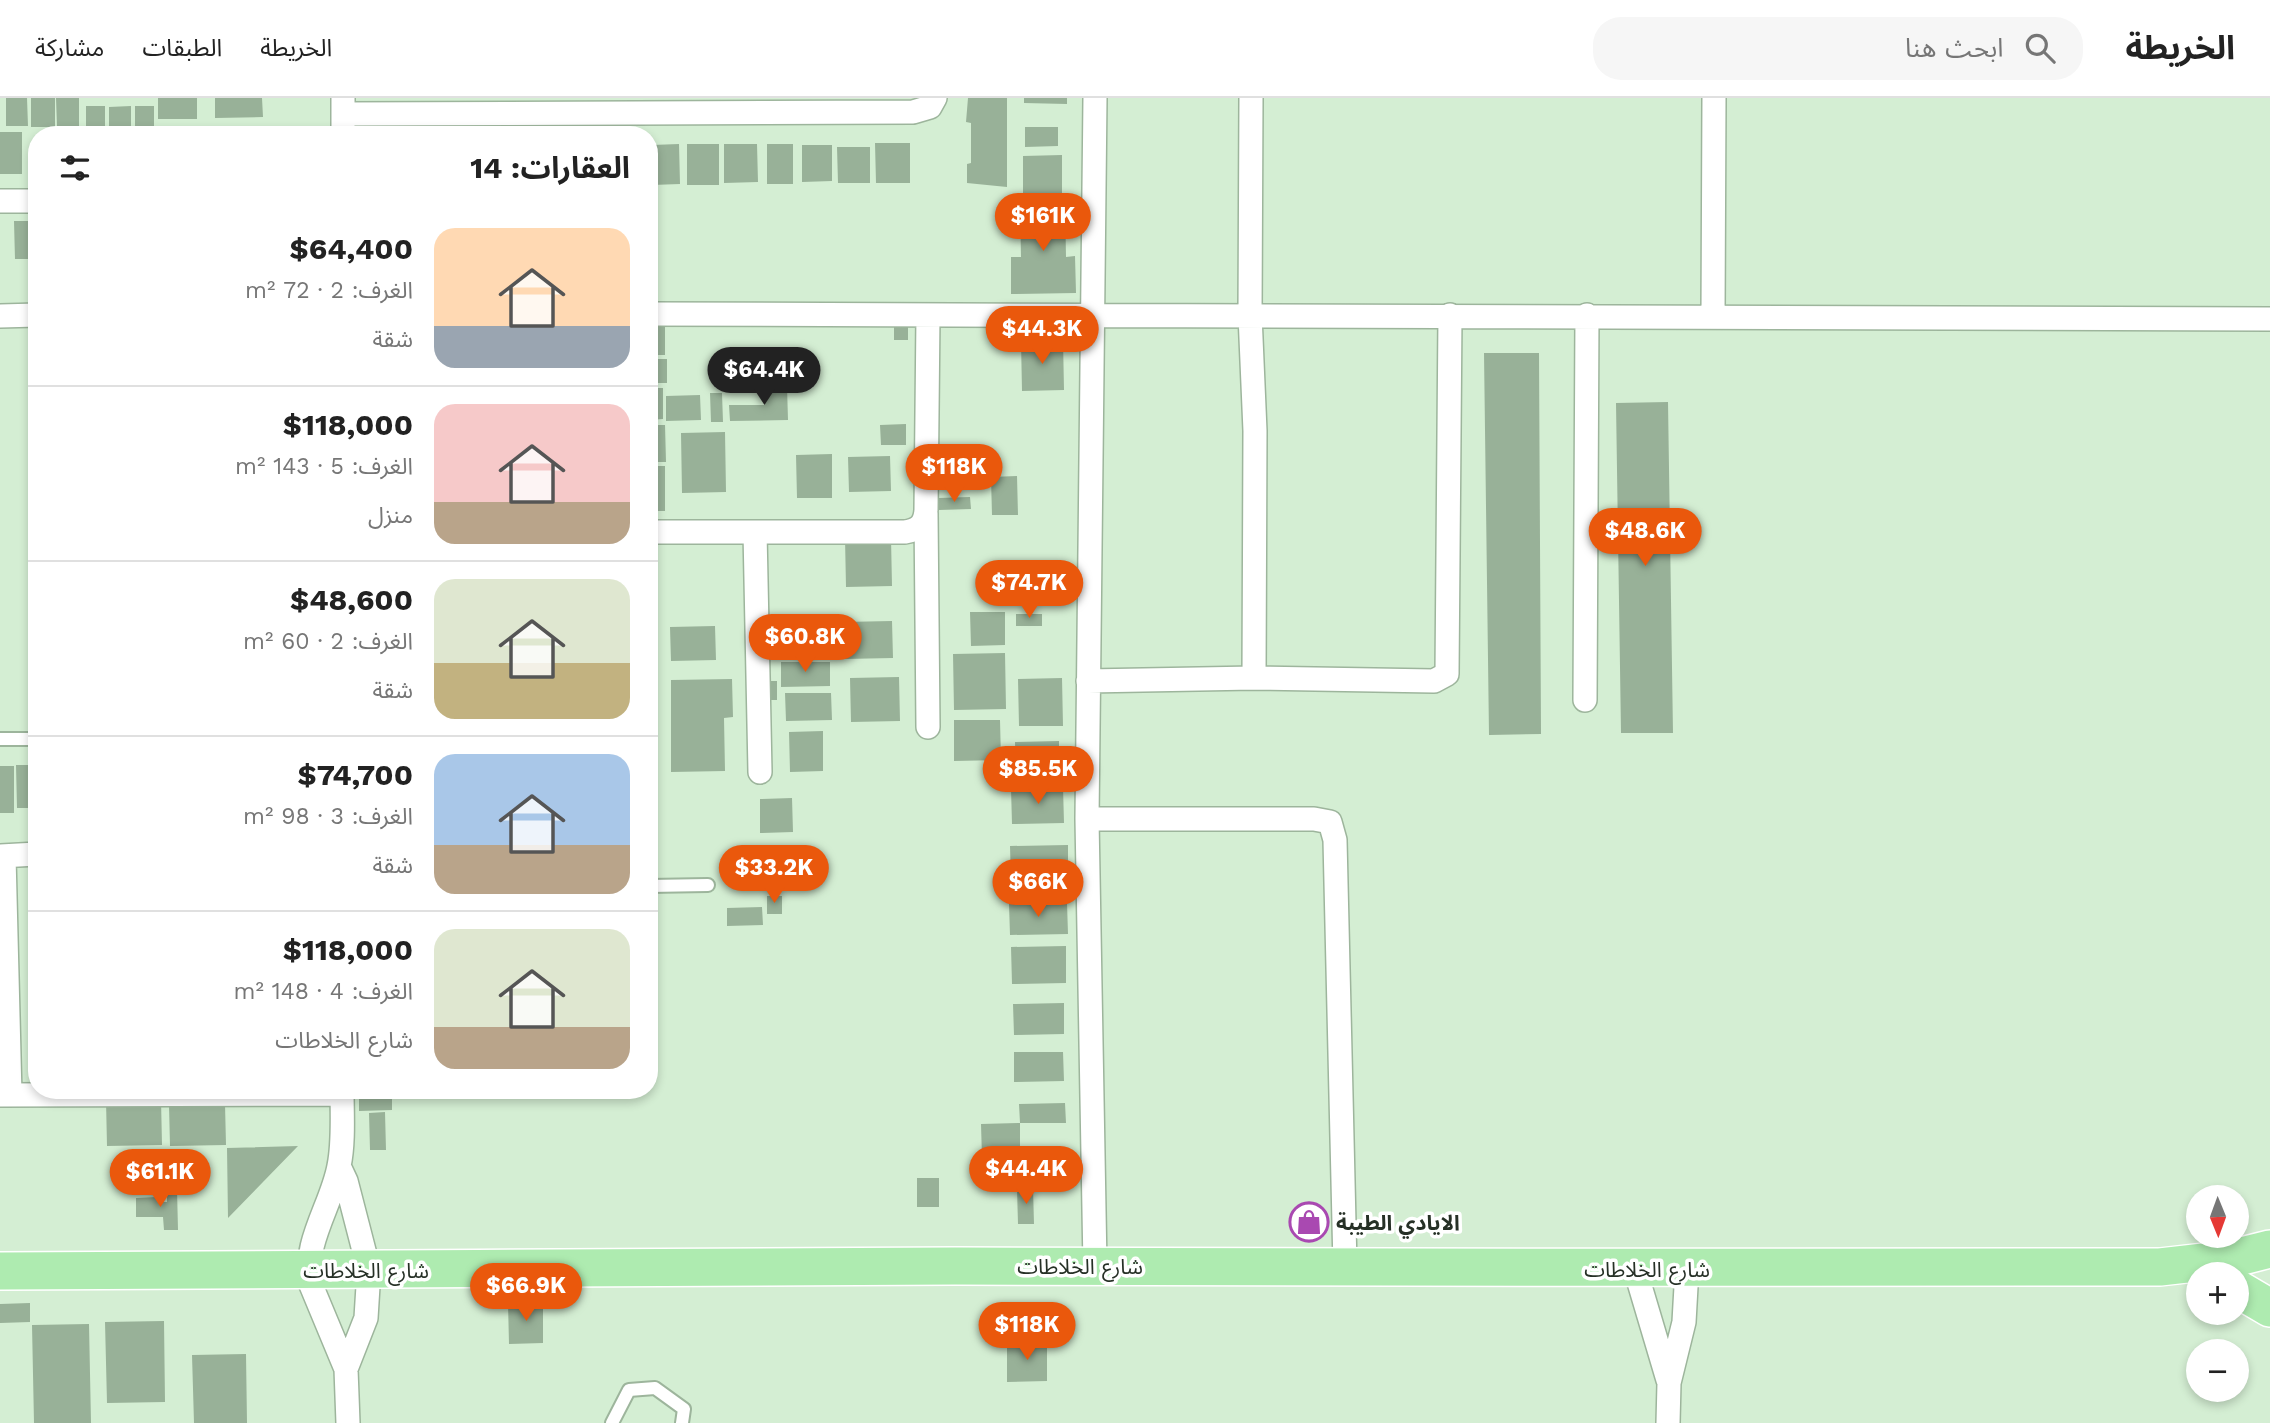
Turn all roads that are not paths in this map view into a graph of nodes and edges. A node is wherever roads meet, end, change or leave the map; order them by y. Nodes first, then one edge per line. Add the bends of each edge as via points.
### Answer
1 (935, 98) edge
2 (1096, 98) edge
3 (1251, 98) edge
4 (1714, 98) edge
5 (343, 116) edge
6 (0, 201) edge
7 (28, 201) edge
8 (658, 314) edge
9 (28, 315) edge
10 (928, 315) junction
11 (1092, 315) junction
12 (1250, 315) junction
13 (1450, 315) junction
14 (1587, 315) junction
15 (0, 316) edge
16 (1713, 316) junction
17 (2270, 319) edge
18 (926, 510) junction
19 (658, 532) edge
20 (755, 532) junction
21 (1254, 678) junction
22 (1088, 681) junction
23 (1586, 700) dead end
24 (928, 727) dead end
25 (0, 739) edge
26 (28, 739) edge
27 (760, 772) dead end
28 (1087, 818) junction
29 (28, 855) edge
30 (2, 856) edge
31 (708, 885) dead end
32 (658, 886) edge
33 (5, 1095) edge
34 (28, 1095) edge
35 (342, 1099) edge
36 (339, 1166) junction
37 (2270, 1250) edge
38 (1095, 1266) junction
39 (1345, 1266) junction
40 (2160, 1267) junction
41 (1635, 1269) junction
42 (1687, 1269) junction
43 (308, 1270) junction
44 (369, 1270) junction
45 (0, 1271) edge
46 (2186, 1274) edge
47 (2249, 1296) edge
48 (2270, 1308) edge
49 (346, 1369) junction
50 (1669, 1383) junction
51 (348, 1423) edge
52 (612, 1423) edge
53 (682, 1423) edge
54 (1668, 1423) edge

1 - 5 street via 930,107 913,112
2 - 11 street
3 - 12 street
4 - 16 street
6 - 7 street
8 - 10 street
9 - 15 street
10 - 11 street
10 - 18 street
11 - 12 street
11 - 22 street
12 - 13 street
12 - 21 street via 1255,431
13 - 14 street
13 - 21 street via 1447,674 1434,681
14 - 16 street
14 - 23 street
16 - 17 street
18 - 20 street via 921,526 905,532
18 - 24 street
19 - 20 street
20 - 27 street
21 - 22 street
22 - 28 street
25 - 26 lane
28 - 38 street
28 - 39 street via 1330,822 1335,840
29 - 30 street
30 - 33 street
31 - 32 lane
33 - 34 street
35 - 36 street
36 - 43 street
36 - 44 street
37 - 40 main road
38 - 39 main road, شارع الخلاطات
38 - 44 main road, شارع الخلاطات
39 - 41 main road, شارع الخلاطات
40 - 42 main road, شارع الخلاطات
40 - 46 main road
41 - 42 main road, شارع الخلاطات
41 - 50 street
42 - 50 street via 1684,1322
43 - 44 main road, شارع الخلاطات
43 - 45 main road, شارع الخلاطات
43 - 49 street
44 - 49 street via 366,1318
47 - 48 main road
49 - 51 street
50 - 54 street
52 - 53 lane via 629,1390 655,1388 684,1409

